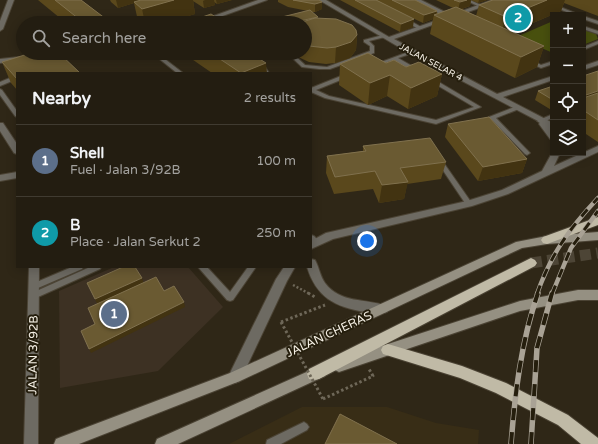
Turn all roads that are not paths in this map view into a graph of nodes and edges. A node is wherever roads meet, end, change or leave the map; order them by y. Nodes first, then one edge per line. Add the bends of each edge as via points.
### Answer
1 (11, 0) edge
2 (264, 0) edge
3 (322, 0) edge
4 (416, 0) edge
5 (467, 0) edge
6 (498, 0) edge
7 (539, 0) edge
8 (481, 6) junction
9 (570, 12) edge
10 (218, 16) edge
11 (401, 17) edge
12 (586, 18) edge
13 (450, 19) junction
14 (2, 21) edge
15 (598, 23) edge
16 (421, 28) junction
17 (586, 28) edge
18 (0, 29) edge
19 (598, 33) edge
20 (386, 37) junction
21 (598, 42) edge
22 (585, 48) edge
23 (411, 52) junction
24 (523, 57) edge
25 (394, 58) junction
26 (16, 60) edge
27 (163, 60) edge
28 (257, 60) edge
29 (297, 60) edge
30 (0, 61) edge
31 (550, 63) edge
32 (598, 63) edge
33 (586, 67) edge
34 (366, 69) edge
35 (179, 72) edge
36 (264, 72) edge
37 (420, 73) edge
38 (353, 74) edge
39 (16, 77) edge
40 (427, 77) edge
41 (550, 79) edge
42 (0, 84) edge
43 (312, 90) edge
44 (312, 90) edge
45 (0, 91) edge
46 (496, 97) junction
47 (517, 108) junction
48 (16, 114) edge
49 (550, 117) edge
50 (540, 121) junction
51 (0, 124) edge
52 (550, 125) edge
53 (550, 131) edge
54 (16, 148) edge
55 (598, 149) edge
56 (433, 152) edge
57 (526, 153) dead end
58 (586, 153) edge
59 (554, 156) edge
60 (579, 156) edge
61 (545, 174) junction
62 (16, 175) edge
63 (0, 178) edge
64 (469, 204) junction
65 (598, 221) edge
66 (598, 236) edge
67 (547, 240) junction
68 (313, 242) edge
69 (532, 263) tunnel mouth
70 (312, 266) edge
71 (34, 268) edge
72 (77, 268) edge
73 (94, 268) edge
74 (203, 268) edge
75 (251, 268) edge
76 (289, 268) edge
77 (35, 290) junction
78 (598, 295) edge
79 (383, 309) junction
80 (388, 350) junction
81 (314, 374) junction
82 (235, 377) junction
83 (304, 427) dead end
84 (31, 444) edge
85 (61, 444) edge
86 (162, 444) edge
87 (272, 444) edge
88 (594, 444) edge

1 - 14 street
2 - 10 street
3 - 20 street, JALAN SELAR 4
4 - 13 street
5 - 8 lane
6 - 8 street
7 - 9 lane
8 - 13 street
11 - 16 lane
12 - 15 lane
13 - 16 street
14 - 18 street
16 - 20 street
17 - 19 lane
20 - 23 street, JALAN SELAR 4
20 - 29 lane via 366,41 372,46 372,52 328,68 304,66
21 - 22 lane
23 - 25 lane
23 - 46 street, JALAN SELAR 4
24 - 31 lane via 541,67
25 - 34 lane
25 - 37 lane
26 - 30 street
27 - 35 lane
28 - 36 street
32 - 33 street
38 - 43 lane
39 - 42 lane
40 - 44 lane via 478,107 436,122 327,97
41 - 46 street
45 - 48 lane
46 - 47 street, JALAN SELAR 4
47 - 50 street, JALAN SELAR 4
47 - 57 lane via 492,117
49 - 50 lane
50 - 52 street, JALAN SELAR 4
50 - 53 street, JALAN SELAR 4
51 - 54 street
55 - 58 street
56 - 64 lane
59 - 61 street
60 - 61 street
61 - 64 street via 505,192
62 - 63 street
64 - 68 street
65 - 67 highway
66 - 67 main road, JALAN CHERAS
67 - 79 main road, JALAN CHERAS via 520,245
69 - 81 highway
70 - 79 street via 317,281 336,300
71 - 77 street, JALAN 3/92B
72 - 77 lane
73 - 77 lane
74 - 75 lane via 230,298
76 - 82 street
77 - 84 street, JALAN 3/92B
78 - 80 main road via 578,295 520,306
79 - 82 main road, JALAN CHERAS
80 - 81 main road
80 - 88 highway via 462,372 501,388 563,420
81 - 86 main road
82 - 85 main road, JALAN CHERAS
83 - 87 lane

